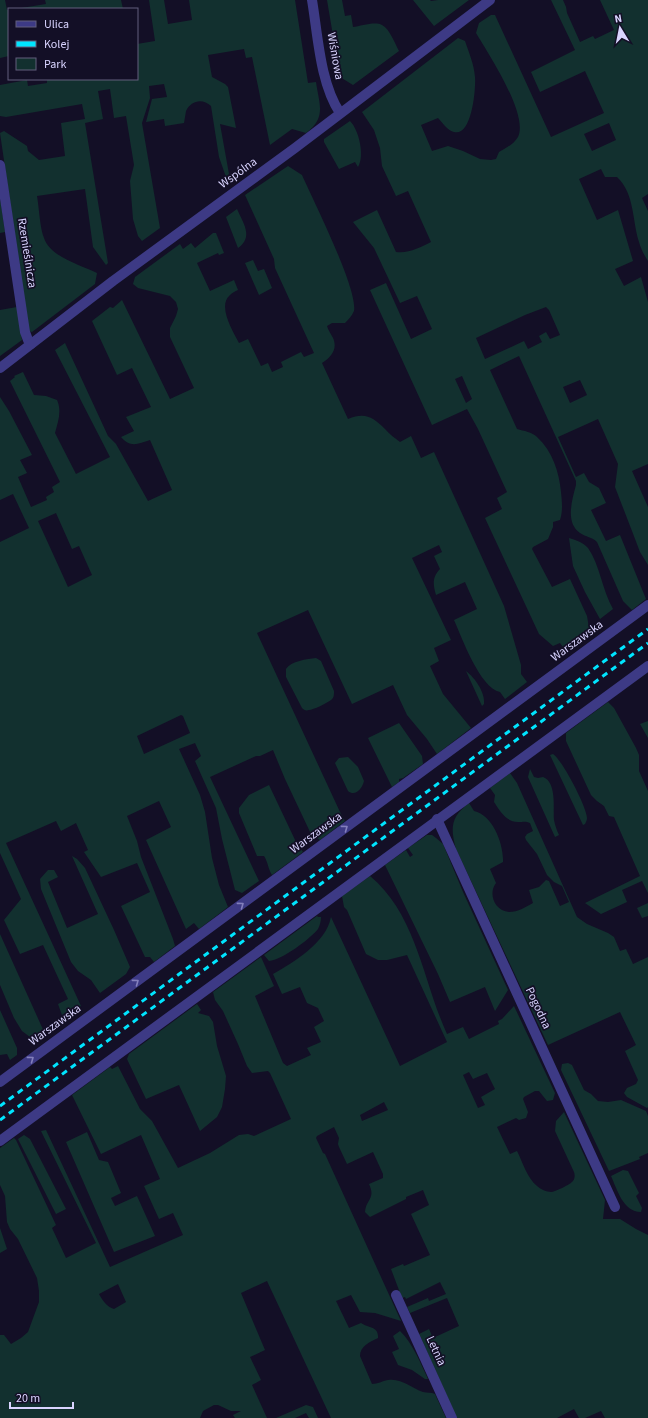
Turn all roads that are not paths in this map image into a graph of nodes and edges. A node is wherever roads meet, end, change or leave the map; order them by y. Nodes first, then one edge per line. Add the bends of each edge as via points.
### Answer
1 (312, 0) edge
2 (490, 0) edge
3 (340, 113) junction
4 (0, 165) edge
5 (31, 344) junction
6 (0, 368) edge
7 (648, 605) edge
8 (648, 666) edge
9 (437, 819) junction
10 (0, 1082) edge
11 (0, 1141) edge
12 (615, 1207) dead end
13 (396, 1295) dead end
14 (452, 1418) edge

1 - 3 street, Wiśniowa via 326,81
2 - 3 street, Wspólna
3 - 5 street, Wspólna
4 - 5 street, Rzemieślnicza via 26,336
5 - 6 street, Wspólna
10 -> 7 street, Warszawska
8 - 9 street
9 - 11 street
9 - 12 street, Pogodna
13 - 14 street, Letnia

